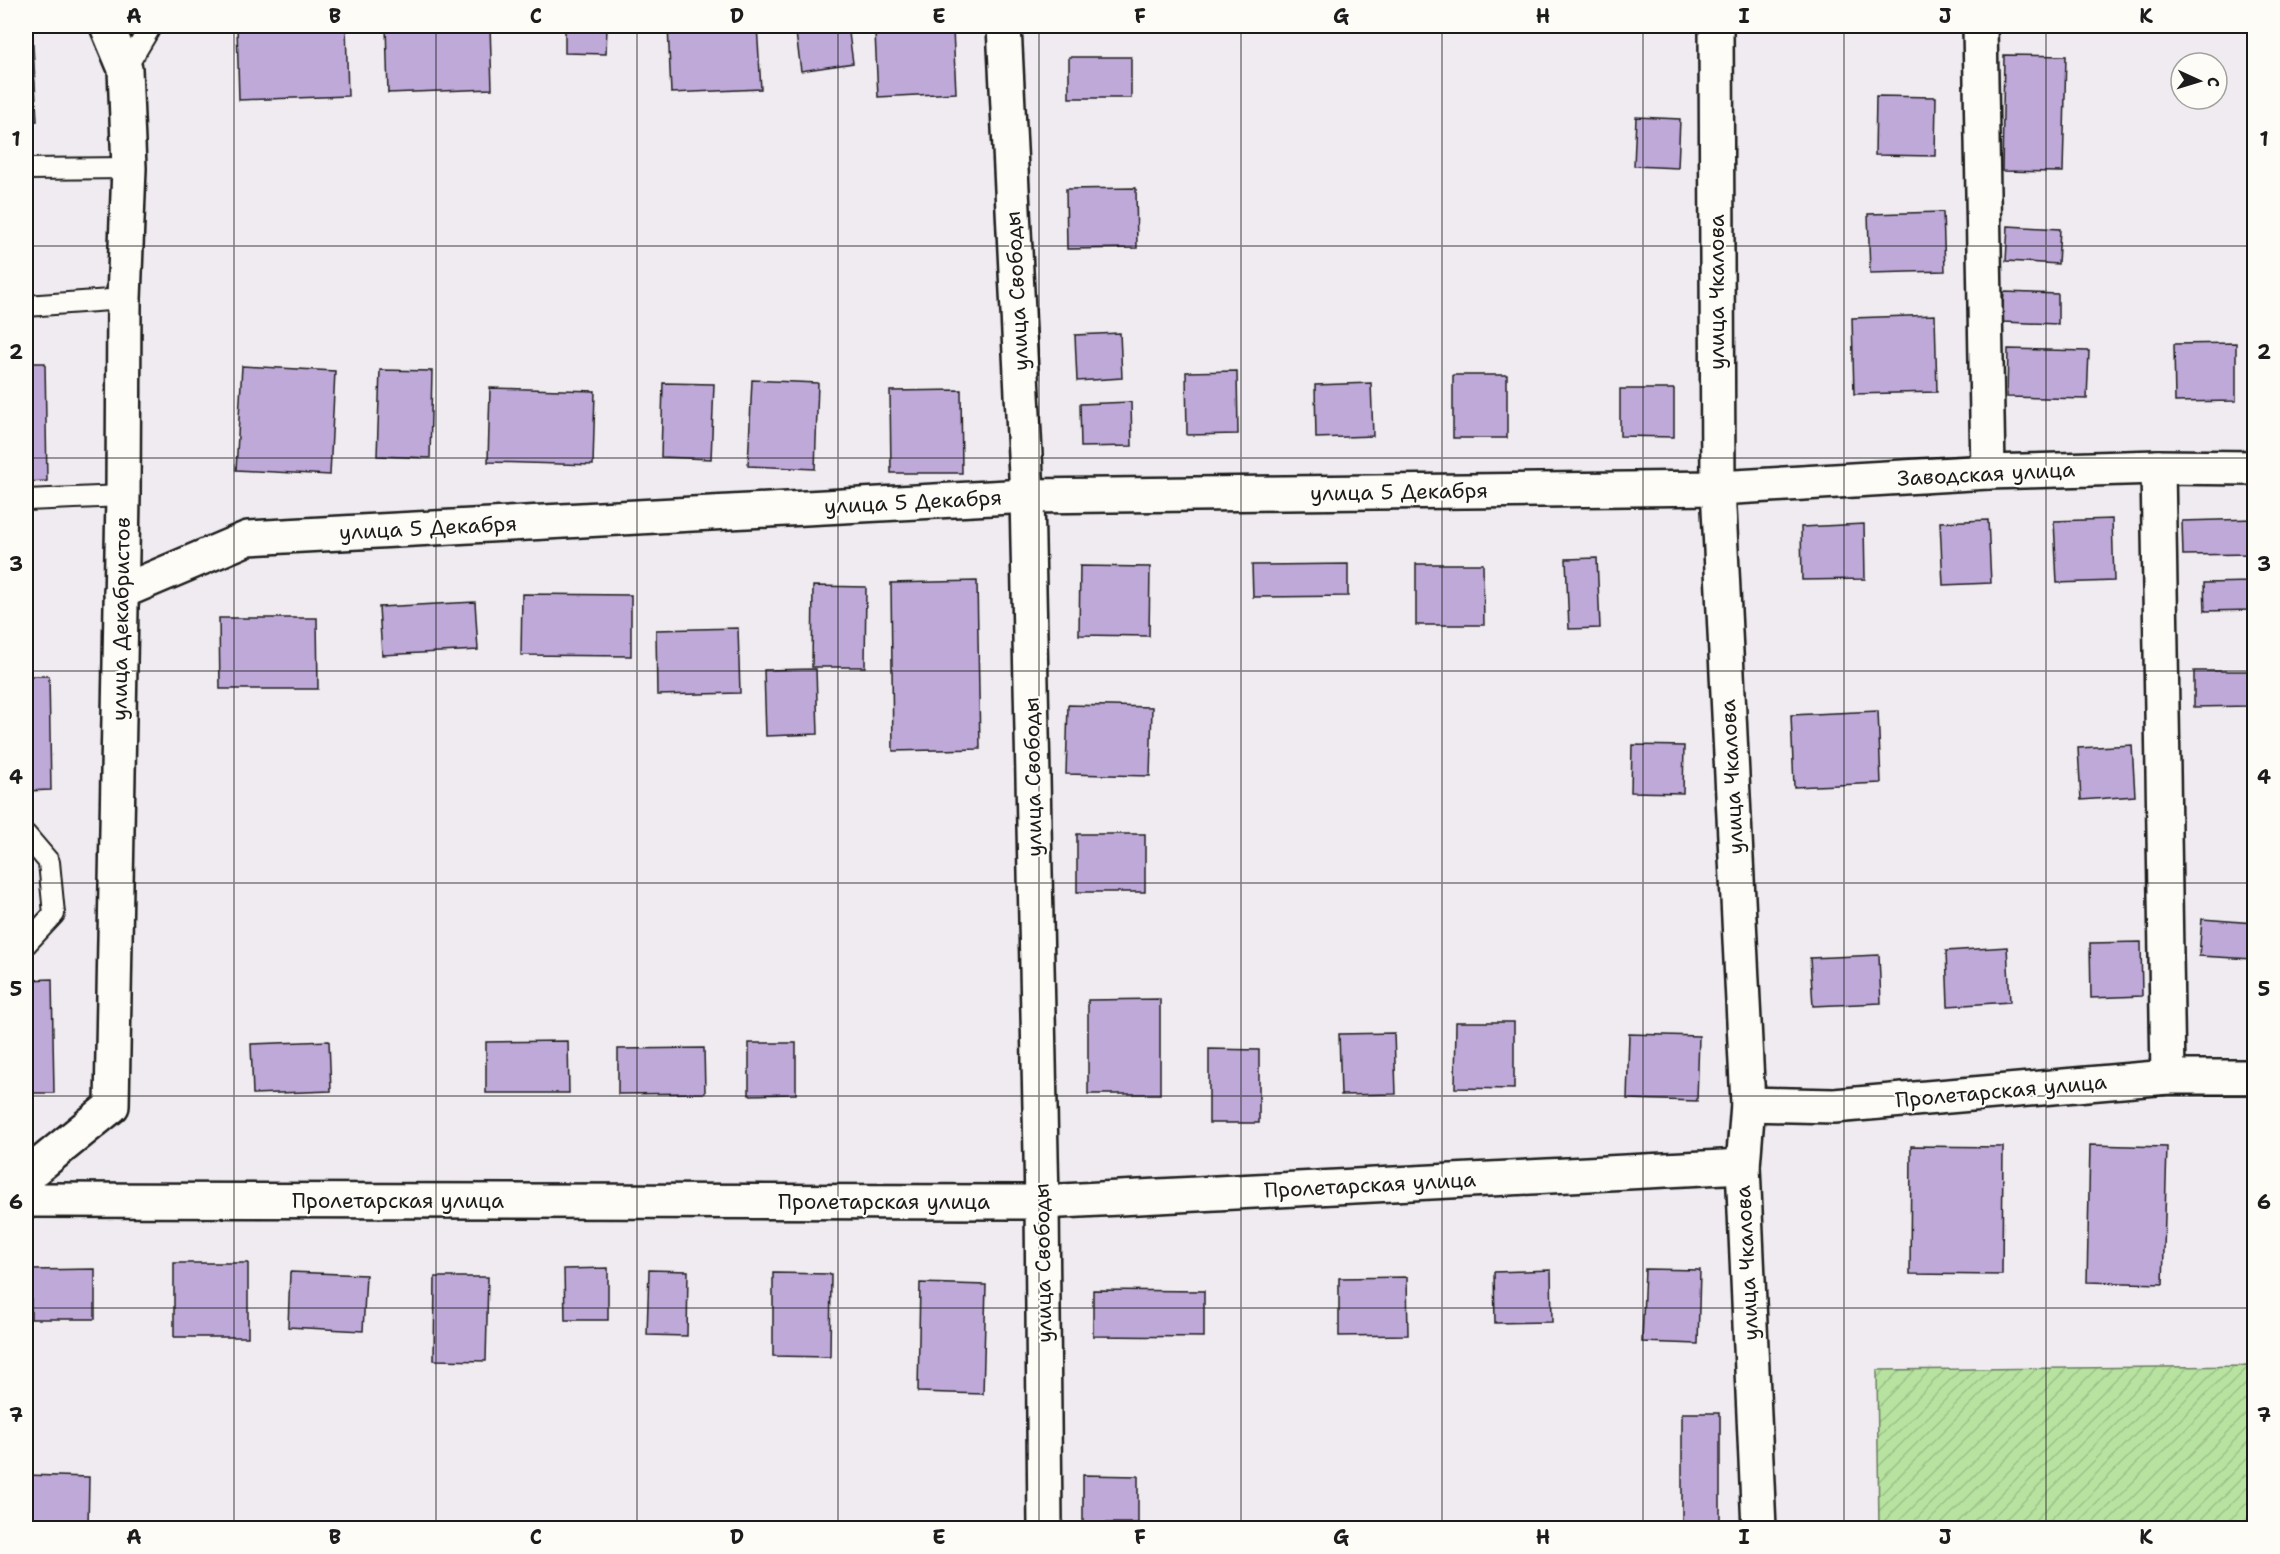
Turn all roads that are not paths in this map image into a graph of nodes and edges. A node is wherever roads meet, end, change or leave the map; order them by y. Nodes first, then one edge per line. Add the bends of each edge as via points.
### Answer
1 (107, 26) edge
2 (151, 26) edge
3 (1004, 26) edge
4 (1716, 26) edge
5 (1980, 26) edge
6 (125, 69) junction
7 (129, 168) junction
8 (26, 169) edge
9 (124, 299) junction
10 (26, 306) edge
11 (2158, 467) junction
12 (2254, 468) edge
13 (1988, 472) junction
14 (1718, 488) junction
15 (123, 496) junction
16 (1027, 496) junction
17 (26, 500) edge
18 (120, 592) junction
19 (26, 835) edge
20 (26, 944) edge
21 (2169, 1077) junction
22 (2254, 1077) edge
23 (1748, 1104) junction
24 (1743, 1166) junction
25 (26, 1176) edge
26 (26, 1200) edge
27 (1042, 1202) junction
28 (1045, 1528) edge
29 (1759, 1528) edge

1 - 6 street, улица Декабристов
2 - 6 lane
3 - 16 street, улица Свободы
4 - 14 street, улица Чкалова
5 - 13 street
6 - 7 street, улица Декабристов
7 - 8 lane
7 - 9 street, улица Декабристов
9 - 10 lane
9 - 15 street, улица Декабристов
11 - 12 street, Заводская улица
11 - 13 street, Заводская улица
11 - 21 street
13 - 14 street, Заводская улица
14 - 16 street, улица 5 Декабря
14 - 23 street, улица Чкалова
15 - 17 lane
15 - 18 street, улица Декабристов
16 - 18 street, улица 5 Декабря via 248,538
16 - 27 street, улица Свободы
18 - 25 street, улица Декабристов via 112,1106
19 - 20 lane via 49,862 54,914
21 - 22 street, Пролетарская улица
21 - 23 street, Пролетарская улица via 1834,1106
23 - 24 street, улица Чкалова
24 - 27 street, Пролетарская улица
24 - 29 street, улица Чкалова
26 - 27 street, Пролетарская улица
27 - 28 street, улица Свободы

